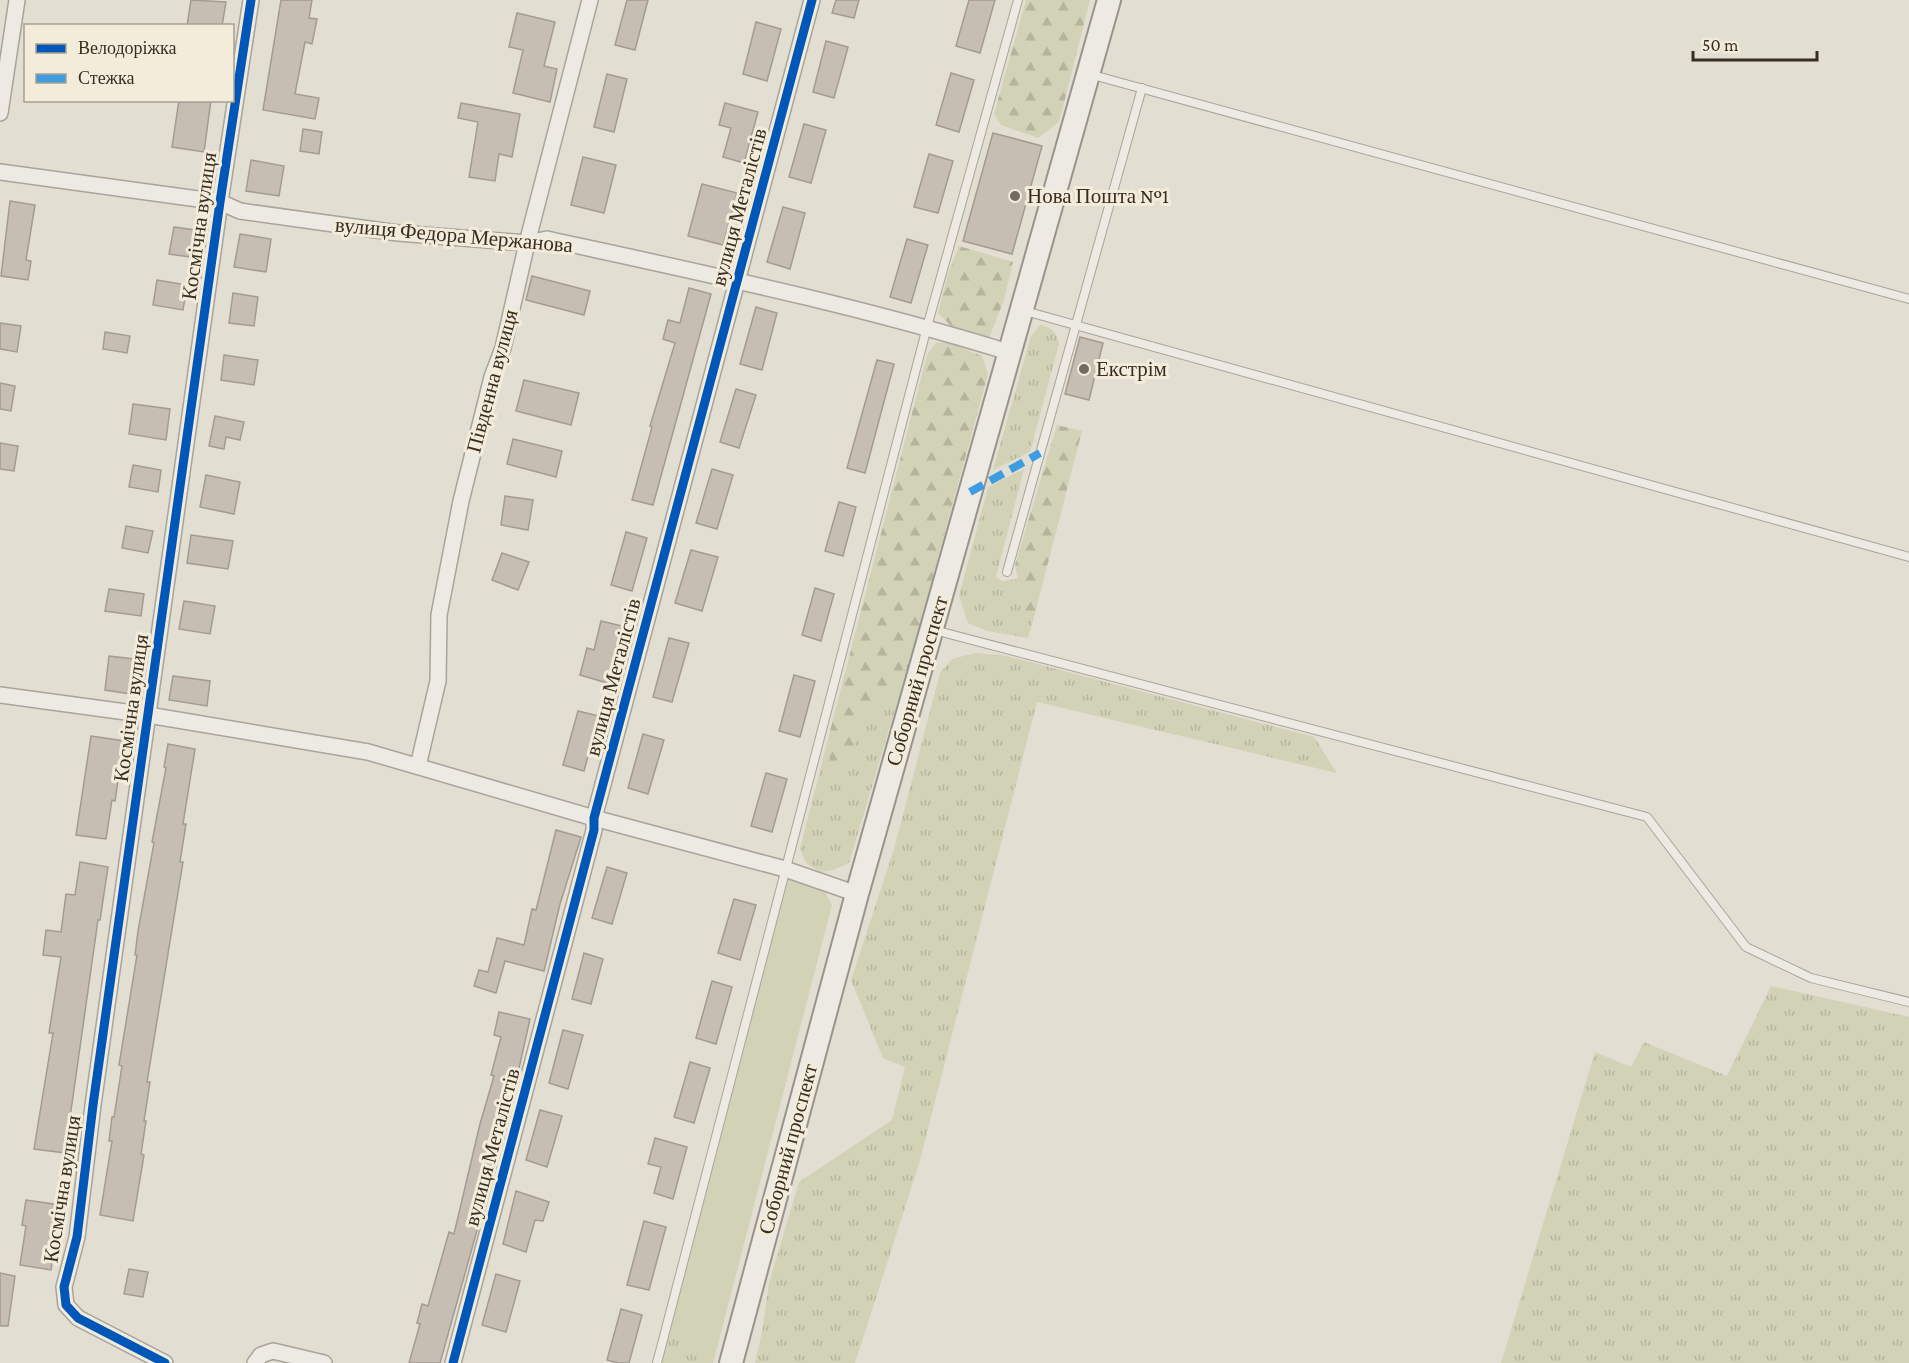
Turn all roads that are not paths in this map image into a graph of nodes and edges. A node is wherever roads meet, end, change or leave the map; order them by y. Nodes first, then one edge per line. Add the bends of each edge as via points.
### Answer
1 (17, 0) edge
2 (251, 0) edge
3 (590, 0) edge
4 (812, 0) edge
5 (1018, 0) edge
6 (1108, 0) edge
7 (1088, 73) junction
8 (1142, 88) junction
9 (0, 113) edge
10 (0, 172) edge
11 (220, 202) junction
12 (527, 243) junction
13 (738, 281) junction
14 (1909, 299) edge
15 (1020, 309) junction
16 (1076, 325) junction
17 (927, 327) junction
18 (1008, 352) junction
19 (1909, 557) edge
20 (1007, 572) dead end
21 (932, 630) junction
22 (0, 695) edge
23 (148, 715) junction
24 (418, 766) junction
25 (594, 818) junction
26 (785, 869) junction
27 (857, 894) junction
28 (1909, 1002) edge
29 (165, 1363) edge
30 (255, 1363) edge
31 (324, 1363) edge
32 (453, 1363) edge
33 (657, 1363) edge
34 (731, 1363) edge

1 - 9 street
2 - 11 street, Космічна вулиця
3 - 12 street, Південна вулиця
4 - 13 street, вулиця Металістів
5 - 17 lane
6 - 7 main road, Соборний проспект
7 - 8 lane
7 - 15 main road, Соборний проспект
8 - 14 lane
8 - 16 lane
10 - 11 street, вулиця Федора Мержанова
11 - 12 street, вулиця Федора Мержанова via 240,211 398,233
11 - 23 street, Космічна вулиця
12 - 13 street, вулиця Федора Мержанова via 547,239
12 - 24 street, Південна вулиця via 461,501 439,615 438,681
13 - 17 street, вулиця Федора Мержанова
13 - 25 street, вулиця Металістів
15 - 16 lane
15 - 18 main road, Соборний проспект
16 - 19 lane
16 - 20 lane
17 - 18 street, вулиця Федора Мержанова
17 - 26 lane
18 - 21 main road, Соборний проспект
21 - 27 main road, Соборний проспект
21 - 28 lane via 1647,817 1746,947 1811,978
22 - 23 street
23 - 24 street via 368,752
23 - 29 street, Космічна вулиця via 77,1237 64,1287 66,1305 78,1318
24 - 25 street
25 - 26 street
25 - 32 street, вулиця Металістів via 594,830
26 - 27 street
26 - 33 lane
27 - 34 main road, Соборний проспект
30 - 31 street via 261,1355 273,1351

